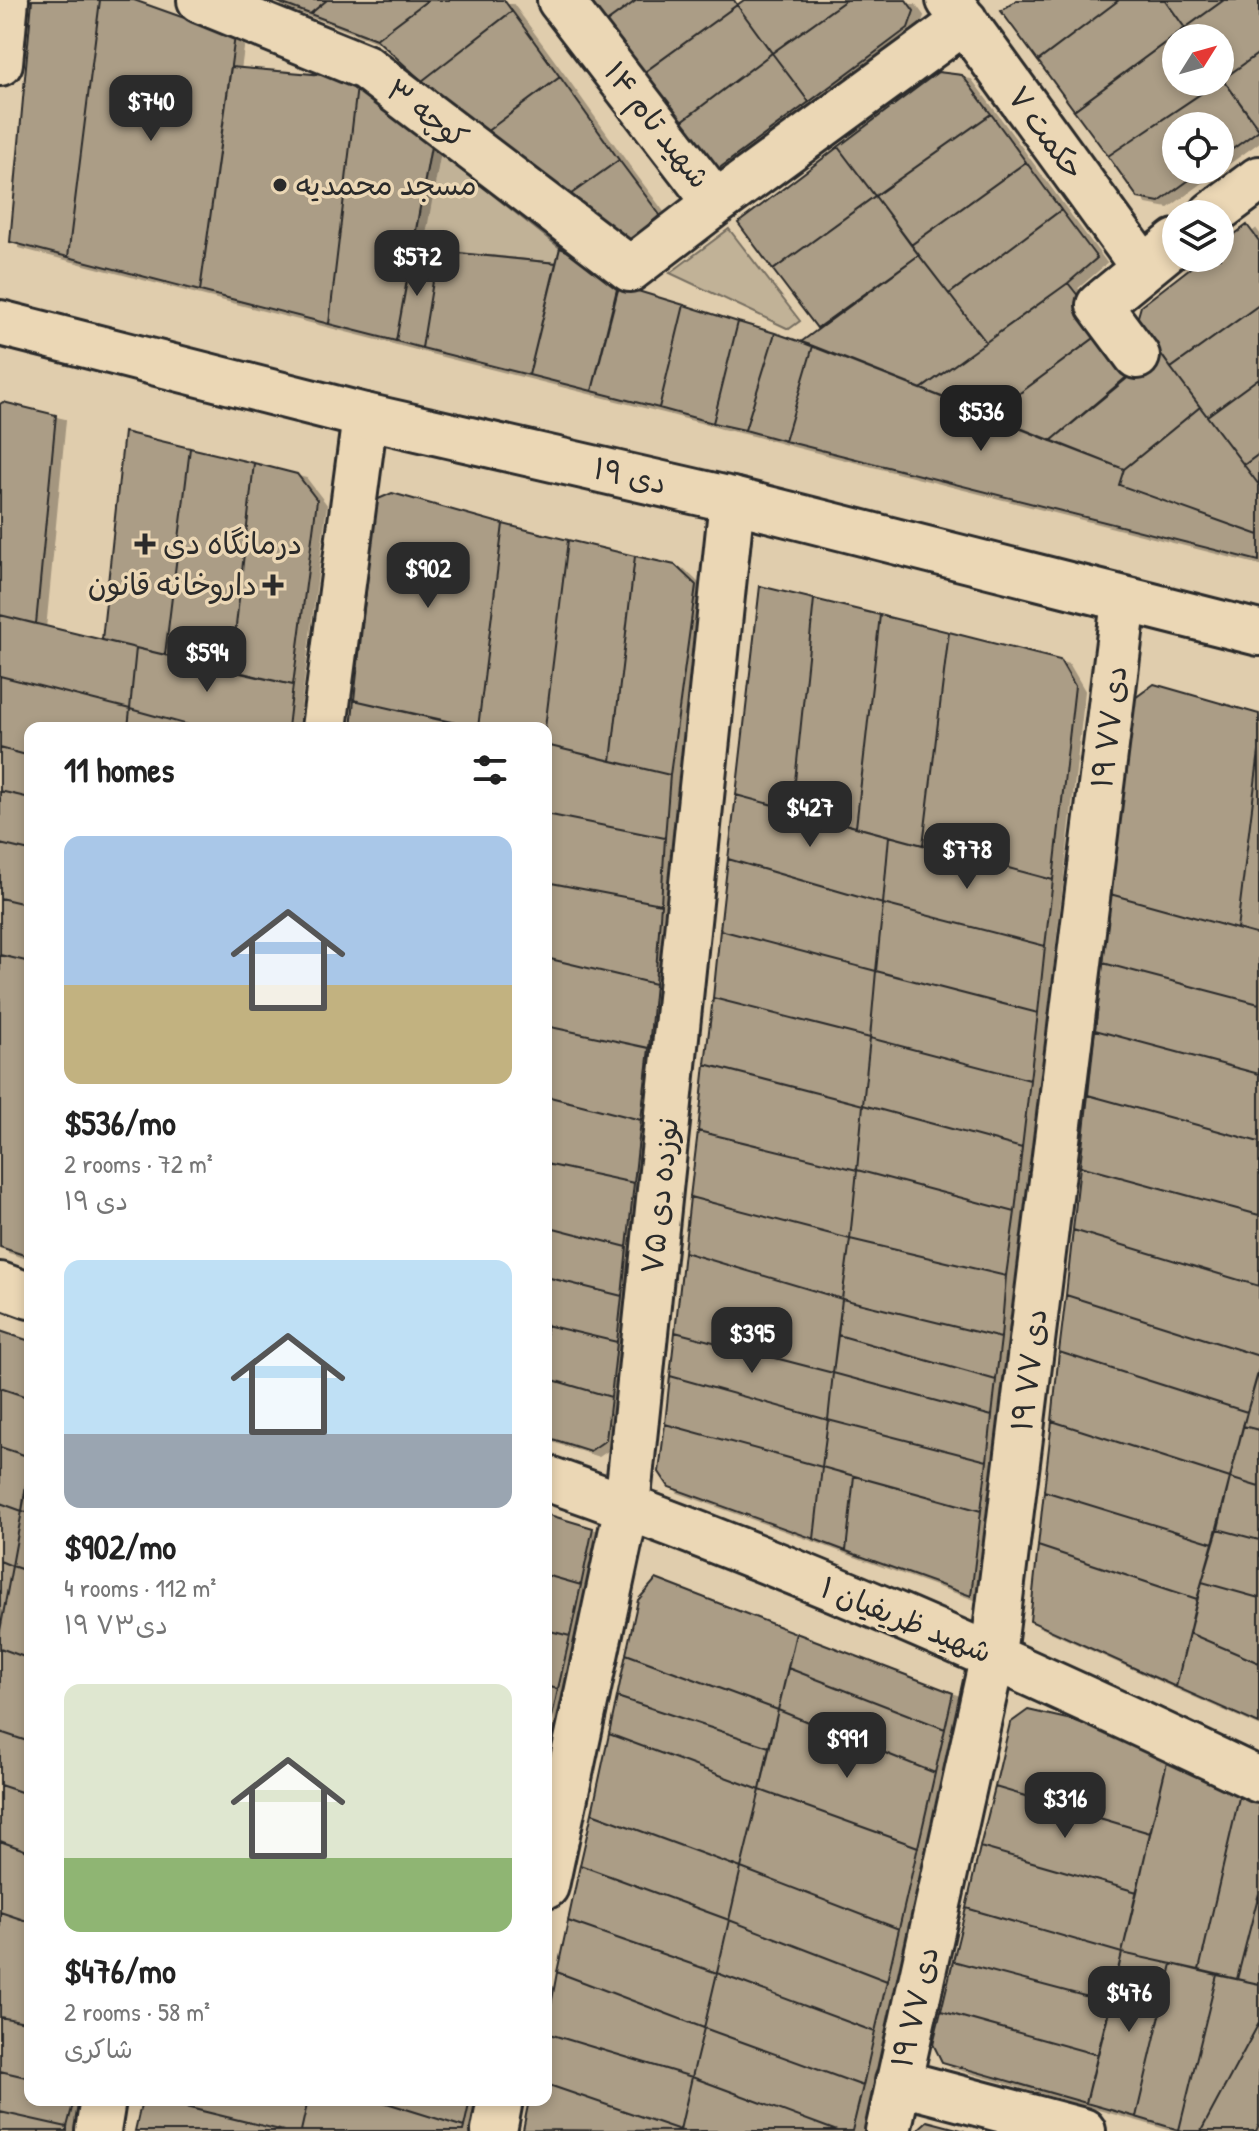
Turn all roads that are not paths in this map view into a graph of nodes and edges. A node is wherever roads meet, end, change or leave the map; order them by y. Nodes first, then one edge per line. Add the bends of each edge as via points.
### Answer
1 (6, 0) edge
2 (200, 0) edge
3 (560, 0) edge
4 (957, 11) edge
5 (0, 63) edge
6 (716, 203) junction
7 (1160, 254) edge
8 (630, 269) joint
9 (0, 323) edge
10 (1137, 356) dead end
11 (365, 416) junction
12 (732, 500) junction
13 (1124, 601) junction
14 (1259, 633) edge
15 (325, 722) edge
16 (0, 1285) edge
17 (24, 1294) edge
18 (552, 1480) edge
19 (627, 1506) junction
20 (993, 1655) junction
21 (1259, 1780) edge
22 (552, 1858) edge
23 (898, 2082) junction
24 (102, 2106) edge
25 (499, 2106) edge
26 (98, 2131) edge
27 (494, 2131) edge
28 (888, 2131) edge
29 (1083, 2131) edge

1 - 5 street
2 - 8 street, کوچه ۳ via 365,67
3 - 6 street, شهید تام ۱۴
4 - 6 street
4 - 7 street, حکمت ۷
6 - 8 street, شهید تام ۱۴
7 - 10 street via 1099,305
9 - 11 street, ۱۹ دی
11 - 12 street, ۱۹ دی
11 - 15 street
12 - 13 street, ۱۹ دی
12 - 19 street, نوزده دی ۷۵
13 - 14 street, ۱۹ دی
13 - 20 street, ۱۹ دی ۷۷
16 - 17 street
18 - 19 street, شهید ظریفیان ۱
19 - 20 street, شهید ظریفیان ۱
19 - 22 street, نوزده دی ۷۵
20 - 21 street, شهید ظریفیان ۱
20 - 23 street, ۱۹ دی ۷۷
23 - 28 street, ۱۹ دی ۷۷
23 - 29 street
24 - 26 street
25 - 27 street

